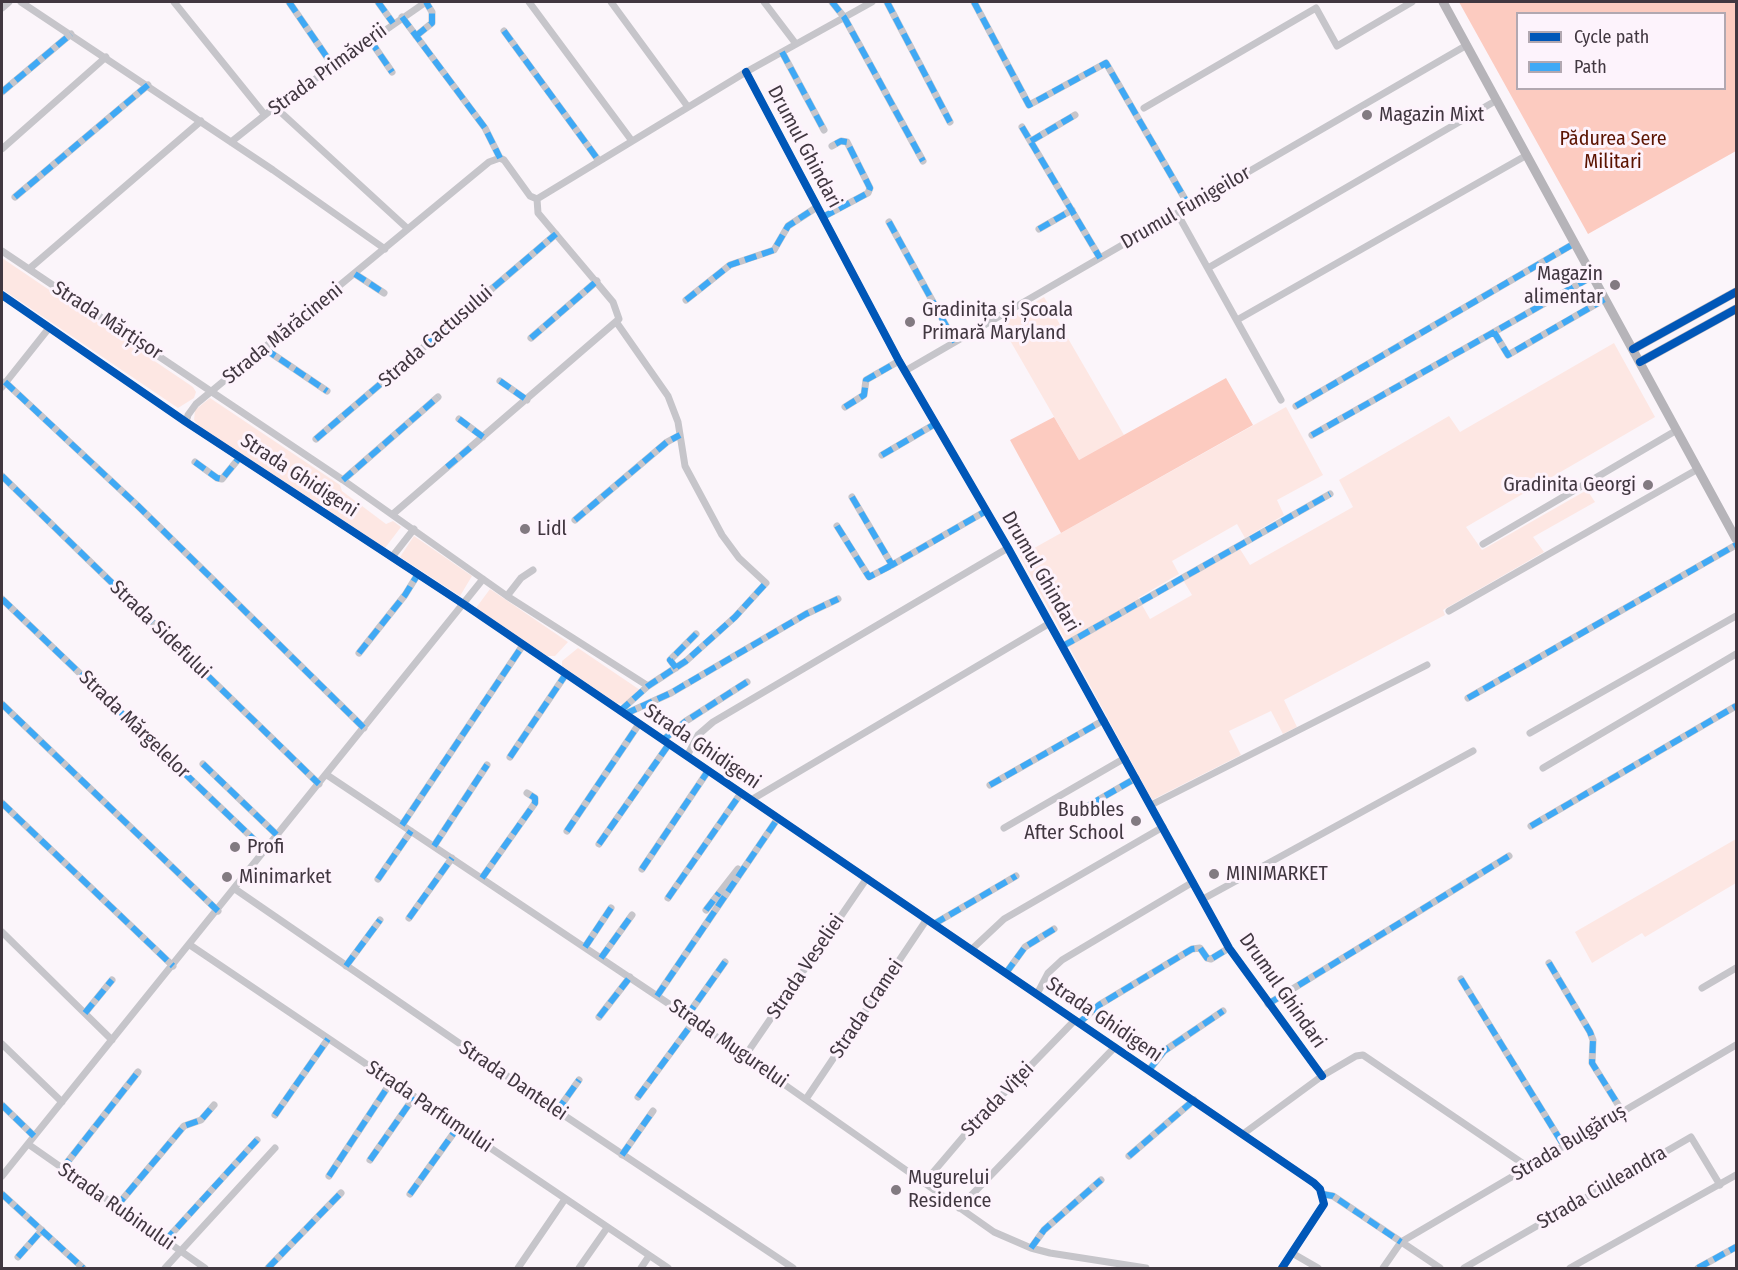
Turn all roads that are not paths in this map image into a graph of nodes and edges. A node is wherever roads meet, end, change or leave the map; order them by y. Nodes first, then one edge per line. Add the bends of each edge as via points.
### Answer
1 (9, 2) edge
2 (21, 2) edge
3 (174, 2) edge
4 (289, 2) edge
5 (378, 2) edge
6 (426, 2) edge
7 (529, 2) edge
8 (611, 2) edge
9 (764, 2) edge
10 (832, 2) edge
11 (872, 2) edge
12 (887, 2) edge
13 (974, 2) edge
14 (1412, 2) edge
15 (1443, 2) edge
16 (2, 8) edge
17 (402, 17) junction
18 (843, 17) junction
19 (393, 23) junction
20 (504, 31) dead end
21 (71, 34) junction
22 (416, 36) junction
23 (370, 40) junction
24 (796, 44) junction
25 (1467, 45) junction
26 (782, 52) junction
27 (106, 57) junction
28 (333, 66) junction
29 (392, 72) dead end
30 (746, 72) junction
31 (148, 85) junction
32 (2, 92) edge
33 (1497, 100) junction
34 (275, 107) junction
35 (688, 107) junction
36 (1144, 108) dead end
37 (265, 115) junction
38 (1075, 115) dead end
39 (201, 122) junction
40 (950, 122) dead end
41 (1022, 127) dead end
42 (824, 130) dead end
43 (632, 141) junction
44 (1030, 141) junction
45 (231, 142) junction
46 (832, 146) dead end
47 (2, 149) edge
48 (1527, 155) junction
49 (500, 158) junction
50 (599, 161) junction
51 (923, 161) dead end
52 (15, 197) dead end
53 (537, 199) junction
54 (1189, 206) junction
55 (818, 207) junction
56 (1072, 210) junction
57 (1177, 213) junction
58 (823, 217) junction
59 (889, 222) dead end
60 (408, 229) junction
61 (1039, 229) dead end
62 (556, 234) junction
63 (1575, 243) junction
64 (385, 249) junction
65 (2, 251) edge
66 (1100, 258) junction
67 (1208, 268) junction
68 (29, 269) junction
69 (355, 274) junction
70 (1593, 276) junction
71 (597, 281) junction
72 (1737, 292) edge
73 (384, 293) dead end
74 (2, 296) edge
75 (1605, 299) junction
76 (686, 300) dead end
77 (1737, 309) edge
78 (618, 319) junction
79 (1237, 320) junction
80 (49, 328) junction
81 (1494, 332) junction
82 (531, 338) dead end
83 (955, 342) junction
84 (265, 349) junction
85 (1633, 349) junction
86 (899, 361) junction
87 (1640, 362) junction
88 (905, 371) junction
89 (500, 381) dead end
90 (3, 384) edge
91 (212, 391) junction
92 (327, 391) dead end
93 (438, 398) dead end
94 (527, 400) junction
95 (1281, 400) dead end
96 (1296, 406) dead end
97 (845, 407) dead end
98 (459, 419) dead end
99 (186, 422) junction
100 (935, 424) junction
101 (1677, 430) junction
102 (680, 435) junction
103 (1312, 435) dead end
104 (483, 437) junction
105 (316, 439) dead end
106 (882, 455) dead end
107 (240, 458) junction
108 (195, 462) dead end
109 (1698, 469) junction
110 (2, 476) edge
111 (343, 480) junction
112 (1330, 494) dead end
113 (852, 497) dead end
114 (986, 511) junction
115 (393, 514) junction
116 (574, 520) dead end
117 (837, 526) dead end
118 (414, 530) junction
119 (1737, 539) edge
120 (1483, 544) dead end
121 (1737, 545) edge
122 (1008, 548) junction
123 (392, 557) junction
124 (892, 565) junction
125 (532, 570) dead end
126 (418, 574) junction
127 (483, 579) junction
128 (507, 596) junction
129 (2, 599) edge
130 (838, 599) dead end
131 (465, 605) junction
132 (1449, 611) dead end
133 (1737, 616) edge
134 (1050, 623) junction
135 (696, 634) dead end
136 (524, 645) junction
137 (1063, 646) junction
138 (359, 653) dead end
139 (1737, 654) edge
140 (1427, 665) dead end
141 (676, 668) junction
142 (566, 674) junction
143 (747, 682) dead end
144 (648, 686) junction
145 (1468, 698) dead end
146 (2, 704) edge
147 (1737, 706) edge
148 (623, 712) junction
149 (1104, 720) junction
150 (639, 724) junction
151 (364, 728) junction
152 (1530, 733) dead end
153 (666, 742) junction
154 (1473, 751) dead end
155 (687, 756) junction
156 (510, 757) dead end
157 (1125, 758) junction
158 (203, 764) dead end
159 (487, 765) dead end
160 (1543, 768) dead end
161 (708, 771) junction
162 (327, 775) junction
163 (1136, 778) junction
164 (319, 784) junction
165 (990, 785) dead end
166 (527, 793) dead end
167 (741, 793) junction
168 (751, 800) junction
169 (2, 803) edge
170 (1151, 805) junction
171 (1074, 814) dead end
172 (776, 817) junction
173 (402, 825) junction
174 (1531, 826) dead end
175 (1163, 827) junction
176 (1004, 828) dead end
177 (411, 831) junction
178 (567, 831) dead end
179 (278, 836) junction
180 (599, 844) dead end
181 (434, 846) junction
182 (266, 851) junction
183 (1509, 855) dead end
184 (452, 858) junction
185 (642, 869) dead end
186 (1016, 876) dead end
187 (482, 878) junction
188 (867, 878) junction
189 (378, 879) dead end
190 (1193, 882) junction
191 (235, 889) junction
192 (668, 898) dead end
193 (1203, 899) junction
194 (611, 908) dead end
195 (706, 910) dead end
196 (218, 911) junction
197 (632, 915) dead end
198 (410, 918) dead end
199 (927, 919) junction
200 (380, 920) dead end
201 (934, 924) junction
202 (1054, 929) dead end
203 (2, 932) edge
204 (190, 945) junction
205 (585, 947) junction
206 (1229, 948) junction
207 (972, 949) junction
208 (601, 958) junction
209 (725, 962) dead end
210 (1549, 963) dead end
211 (173, 966) junction
212 (346, 966) junction
213 (1737, 968) edge
214 (1006, 973) junction
215 (630, 977) junction
216 (1461, 979) dead end
217 (112, 980) dead end
218 (1702, 988) dead end
219 (1037, 994) junction
220 (657, 996) junction
221 (1268, 1004) junction
222 (1223, 1011) dead end
223 (85, 1013) junction
224 (599, 1017) dead end
225 (690, 1019) junction
226 (1077, 1021) junction
227 (328, 1039) junction
228 (112, 1040) junction
229 (2, 1044) edge
230 (1737, 1045) edge
231 (1115, 1047) junction
232 (746, 1056) junction
233 (1149, 1070) junction
234 (138, 1072) dead end
235 (1322, 1076) junction
236 (579, 1080) dead end
237 (391, 1082) junction
238 (414, 1097) junction
239 (638, 1097) dead end
240 (806, 1099) junction
241 (1194, 1100) junction
242 (62, 1102) junction
243 (214, 1104) dead end
244 (2, 1105) edge
245 (557, 1111) junction
246 (653, 1111) dead end
247 (1622, 1111) junction
248 (275, 1115) dead end
249 (458, 1127) junction
250 (1243, 1134) junction
251 (34, 1136) junction
252 (257, 1140) dead end
253 (28, 1144) junction
254 (1564, 1146) junction
255 (275, 1148) dead end
256 (622, 1155) junction
257 (1129, 1155) dead end
258 (370, 1160) dead end
259 (1528, 1167) junction
260 (62, 1169) junction
261 (1737, 1175) edge
262 (2, 1176) edge
263 (329, 1176) dead end
264 (1101, 1180) dead end
265 (924, 1183) junction
266 (1718, 1186) junction
267 (341, 1193) dead end
268 (2, 1194) edge
269 (410, 1194) dead end
270 (1322, 1194) junction
271 (565, 1199) junction
272 (116, 1207) junction
273 (958, 1208) junction
274 (607, 1228) junction
275 (42, 1230) junction
276 (165, 1241) junction
277 (1401, 1242) junction
278 (1737, 1247) edge
279 (1031, 1248) junction
280 (180, 1252) junction
281 (1292, 1253) junction
282 (649, 1256) junction
283 (18, 1257) dead end
284 (1134, 1268) edge
285 (83, 1269) edge
286 (165, 1269) edge
287 (205, 1269) edge
288 (268, 1269) edge
289 (518, 1269) edge
290 (579, 1269) edge
291 (641, 1269) edge
292 (668, 1269) edge
293 (794, 1269) edge
294 (1146, 1269) edge
295 (1282, 1269) edge
296 (1318, 1269) edge
297 (1383, 1269) edge
298 (1440, 1269) edge
299 (1464, 1269) edge
300 (1570, 1269) edge
301 (1698, 1269) edge

1 - 16 street
2 - 21 street
3 - 37 street
4 - 28 street
5 - 19 street
6 - 17 street, Strada Primăverii
6 - 22 street via 432,12 432,23
7 - 43 street
8 - 35 street
9 - 24 street
10 - 18 street
11 - 18 street
12 - 40 street
13 - 54 street via 1029,105 1106,63
14 - 36 street via 1337,46 1316,8
15 - 25 main road
17 - 19 street, Strada Primăverii
17 - 22 street
18 - 24 street
18 - 51 street
19 - 23 street, Strada Primăverii
20 - 50 street
21 - 27 street
21 - 32 street
22 - 49 street via 485,128
23 - 28 street, Strada Primăverii
23 - 29 street
24 - 26 street
25 - 33 main road
25 - 54 street, Drumul Funigeilor
26 - 30 street
26 - 42 street
27 - 31 street
27 - 47 street
28 - 34 street, Strada Primăverii
30 - 35 street
30 - 55 street, Drumul Ghindari
31 - 39 street
31 - 52 street
33 - 48 main road
33 - 67 street
34 - 37 street, Strada Primăverii
34 - 60 street
35 - 43 street
37 - 45 street, Strada Primăverii
38 - 44 street
39 - 45 street
39 - 68 street
41 - 44 street
43 - 50 street
44 - 56 street
45 - 64 street
46 - 58 street via 847,142 870,188
48 - 63 main road
48 - 79 street
49 - 53 street via 530,196
49 - 60 street, Strada Mărăcineni via 489,162
50 - 53 street
53 - 62 street via 538,213
54 - 57 street, Drumul Funigeilor
55 - 58 street, Drumul Ghindari
55 - 76 street via 788,226 774,250 730,265
56 - 61 street
56 - 66 street
57 - 66 street, Drumul Funigeilor
57 - 67 street
58 - 86 street, Drumul Ghindari
59 - 83 street
60 - 64 street, Strada Mărăcineni
62 - 71 street
62 - 105 street, Strada Cactusului
63 - 70 main road
63 - 96 street
64 - 69 street, Strada Mărăcineni
65 - 68 street, Strada Mărțișor
66 - 83 street, Drumul Funigeilor
67 - 79 street
68 - 91 street, Strada Mărțișor
69 - 73 street
69 - 84 street, Strada Mărăcineni
70 - 75 main road
70 - 81 street
71 - 78 street
71 - 82 street
72 - 85 main road
74 - 80 street, Strada Ghidigeni
75 - 81 street via 1508,355
75 - 85 main road
77 - 87 main road
78 - 94 street
78 - 102 street via 668,396
79 - 95 street
80 - 90 street
80 - 99 street, Strada Ghidigeni
81 - 103 street
83 - 88 street, Drumul Funigeilor
84 - 91 street, Strada Mărăcineni
84 - 92 street
85 - 87 main road
86 - 88 street, Drumul Ghindari
86 - 97 street via 866,380 864,395
87 - 101 main road
88 - 100 street, Drumul Ghindari
89 - 94 street
90 - 151 street via 138,506
91 - 99 street, Strada Mărăcineni via 196,404
91 - 111 street, Strada Mărțișor
93 - 111 street
94 - 104 street
98 - 104 street
99 - 107 street, Strada Ghidigeni
100 - 106 street
100 - 114 street, Drumul Ghindari
101 - 109 main road
101 - 120 street
102 - 116 street
102 - 141 street via 688,473 722,535 739,558 766,583 735,617
104 - 115 street
107 - 108 street via 222,479
107 - 123 street, Strada Ghidigeni
109 - 119 main road
109 - 132 street
110 - 164 street, Strada Sidefului
111 - 115 street, Strada Mărțișor
112 - 137 street
113 - 124 street
114 - 122 street, Drumul Ghindari
114 - 124 street
115 - 118 street, Strada Mărțișor
117 - 124 street via 869,578
118 - 123 street
118 - 127 street, Strada Mărțișor
121 - 145 street
122 - 134 street, Drumul Ghindari
122 - 155 street via 713,722 698,735
123 - 126 street, Strada Ghidigeni
125 - 128 street
126 - 131 street, Strada Ghidigeni
126 - 138 street
127 - 128 street, Strada Mărțișor
127 - 131 street
128 - 144 street, Strada Mărțișor
129 - 182 street, Strada Mărgelelor
130 - 148 street via 671,693
131 - 136 street, Strada Ghidigeni
131 - 151 street
133 - 152 street
134 - 137 street, Drumul Ghindari
134 - 168 street
135 - 141 street via 670,660
136 - 142 street, Strada Ghidigeni
136 - 173 street
137 - 149 street, Drumul Ghindari
139 - 160 street
140 - 170 street
141 - 144 street
142 - 148 street, Strada Ghidigeni
142 - 156 street
143 - 153 street via 686,721
144 - 148 street
146 - 196 street
147 - 174 street
148 - 150 street, Strada Ghidigeni
149 - 157 street, Drumul Ghindari
149 - 165 street
150 - 153 street, Strada Ghidigeni
150 - 178 street
151 - 162 street
153 - 155 street, Strada Ghidigeni
153 - 180 street
154 - 193 street
155 - 161 street, Strada Ghidigeni
157 - 163 street, Drumul Ghindari
157 - 176 street
158 - 179 street
159 - 181 street
161 - 167 street, Strada Ghidigeni
161 - 185 street
162 - 164 street
162 - 173 street, Strada Mugurelui
163 - 170 street, Drumul Ghindari
163 - 171 street
164 - 179 street
166 - 187 street via 535,798 535,803
167 - 168 street, Strada Ghidigeni
167 - 192 street
168 - 172 street, Strada Ghidigeni
169 - 211 street
170 - 175 street, Drumul Ghindari
172 - 188 street, Strada Ghidigeni
172 - 195 street
172 - 220 street
173 - 177 street, Strada Mugurelui
175 - 190 street, Drumul Ghindari
175 - 207 street via 1004,919
177 - 181 street, Strada Mugurelui
177 - 189 street
179 - 182 street
181 - 184 street, Strada Mugurelui
182 - 191 street
183 - 221 street
184 - 187 street, Strada Mugurelui
184 - 198 street
186 - 201 street
187 - 205 street, Strada Mugurelui
188 - 199 street, Strada Ghidigeni
188 - 232 street, Strada Veseliei
190 - 193 street, Drumul Ghindari
190 - 219 street via 1056,965
191 - 196 street
191 - 212 street, Strada Dantelei
193 - 206 street, Drumul Ghindari
194 - 205 street
196 - 204 street
197 - 208 street
199 - 201 street, Strada Ghidigeni
199 - 240 street, Strada Cramei
200 - 212 street
201 - 207 street, Strada Ghidigeni
202 - 214 street via 1025,947
203 - 223 street
204 - 211 street
204 - 227 street, Strada Parfumului
205 - 208 street, Strada Mugurelui
206 - 221 street, Drumul Ghindari
206 - 226 street, Drumul Ghindari via 1211,959 1200,948 1192,949
207 - 214 street, Strada Ghidigeni
208 - 215 street, Strada Mugurelui
209 - 225 street
210 - 247 street via 1590,1032 1593,1063
211 - 228 street
212 - 245 street, Strada Dantelei
213 - 218 street
214 - 219 street, Strada Ghidigeni
215 - 220 street, Strada Mugurelui
215 - 224 street
216 - 254 street
217 - 223 street
219 - 226 street, Strada Ghidigeni
220 - 225 street, Strada Mugurelui
221 - 235 street, Drumul Ghindari
222 - 233 street via 1164,1051
223 - 228 street
225 - 232 street, Strada Mugurelui
225 - 239 street
226 - 231 street, Strada Ghidigeni
226 - 265 street, Strada Viței via 975,1123
227 - 237 street, Strada Parfumului
227 - 248 street
228 - 242 street
229 - 242 street
230 - 247 street, Strada Bulgăruș
231 - 233 street, Strada Ghidigeni
231 - 273 street
232 - 240 street, Strada Mugurelui
233 - 241 street, Strada Ghidigeni
234 - 260 street
235 - 250 street, Drumul Ghindari
235 - 259 street, Drumul Ghindari via 1363,1055
236 - 245 street
237 - 238 street, Strada Parfumului
237 - 263 street
238 - 249 street, Strada Parfumului
238 - 258 street
240 - 265 street, Strada Mugurelui
241 - 250 street, Strada Ghidigeni
241 - 257 street
242 - 251 street
243 - 272 street via 201,1120 184,1126
244 - 251 street
245 - 256 street, Strada Dantelei
246 - 256 street
247 - 254 street, Strada Bulgăruș
249 - 269 street
249 - 271 street, Strada Parfumului
250 - 270 street, Strada Ghidigeni via 1314,1183
251 - 253 street
252 - 276 street
253 - 260 street, Strada Rubinului
253 - 262 street
254 - 259 street, Strada Bulgăruș
255 - 280 street
256 - 293 street, Strada Dantelei
259 - 277 street, Strada Bulgăruș
260 - 272 street, Strada Rubinului
261 - 266 street
264 - 279 street via 1044,1230
265 - 273 street, Strada Mugurelui
266 - 299 street, Strada Ciuleandra via 1691,1137
266 - 300 street
267 - 288 street
268 - 275 street
270 - 277 street, Strada Ghidigeni via 1333,1196
270 - 281 street via 1321,1210
271 - 274 street, Strada Parfumului
271 - 289 street
272 - 276 street, Strada Rubinului
273 - 279 street, Strada Mugurelui via 994,1232
274 - 282 street, Strada Parfumului
274 - 290 street
275 - 283 street
275 - 285 street
276 - 280 street, Strada Rubinului
277 - 297 street
277 - 298 street
278 - 301 street
279 - 284 street, Strada Mugurelui
280 - 286 street
280 - 287 street, Strada Rubinului
281 - 295 street
281 - 296 street
282 - 291 street
282 - 292 street, Strada Parfumului
284 - 294 street, Strada Mugurelui

